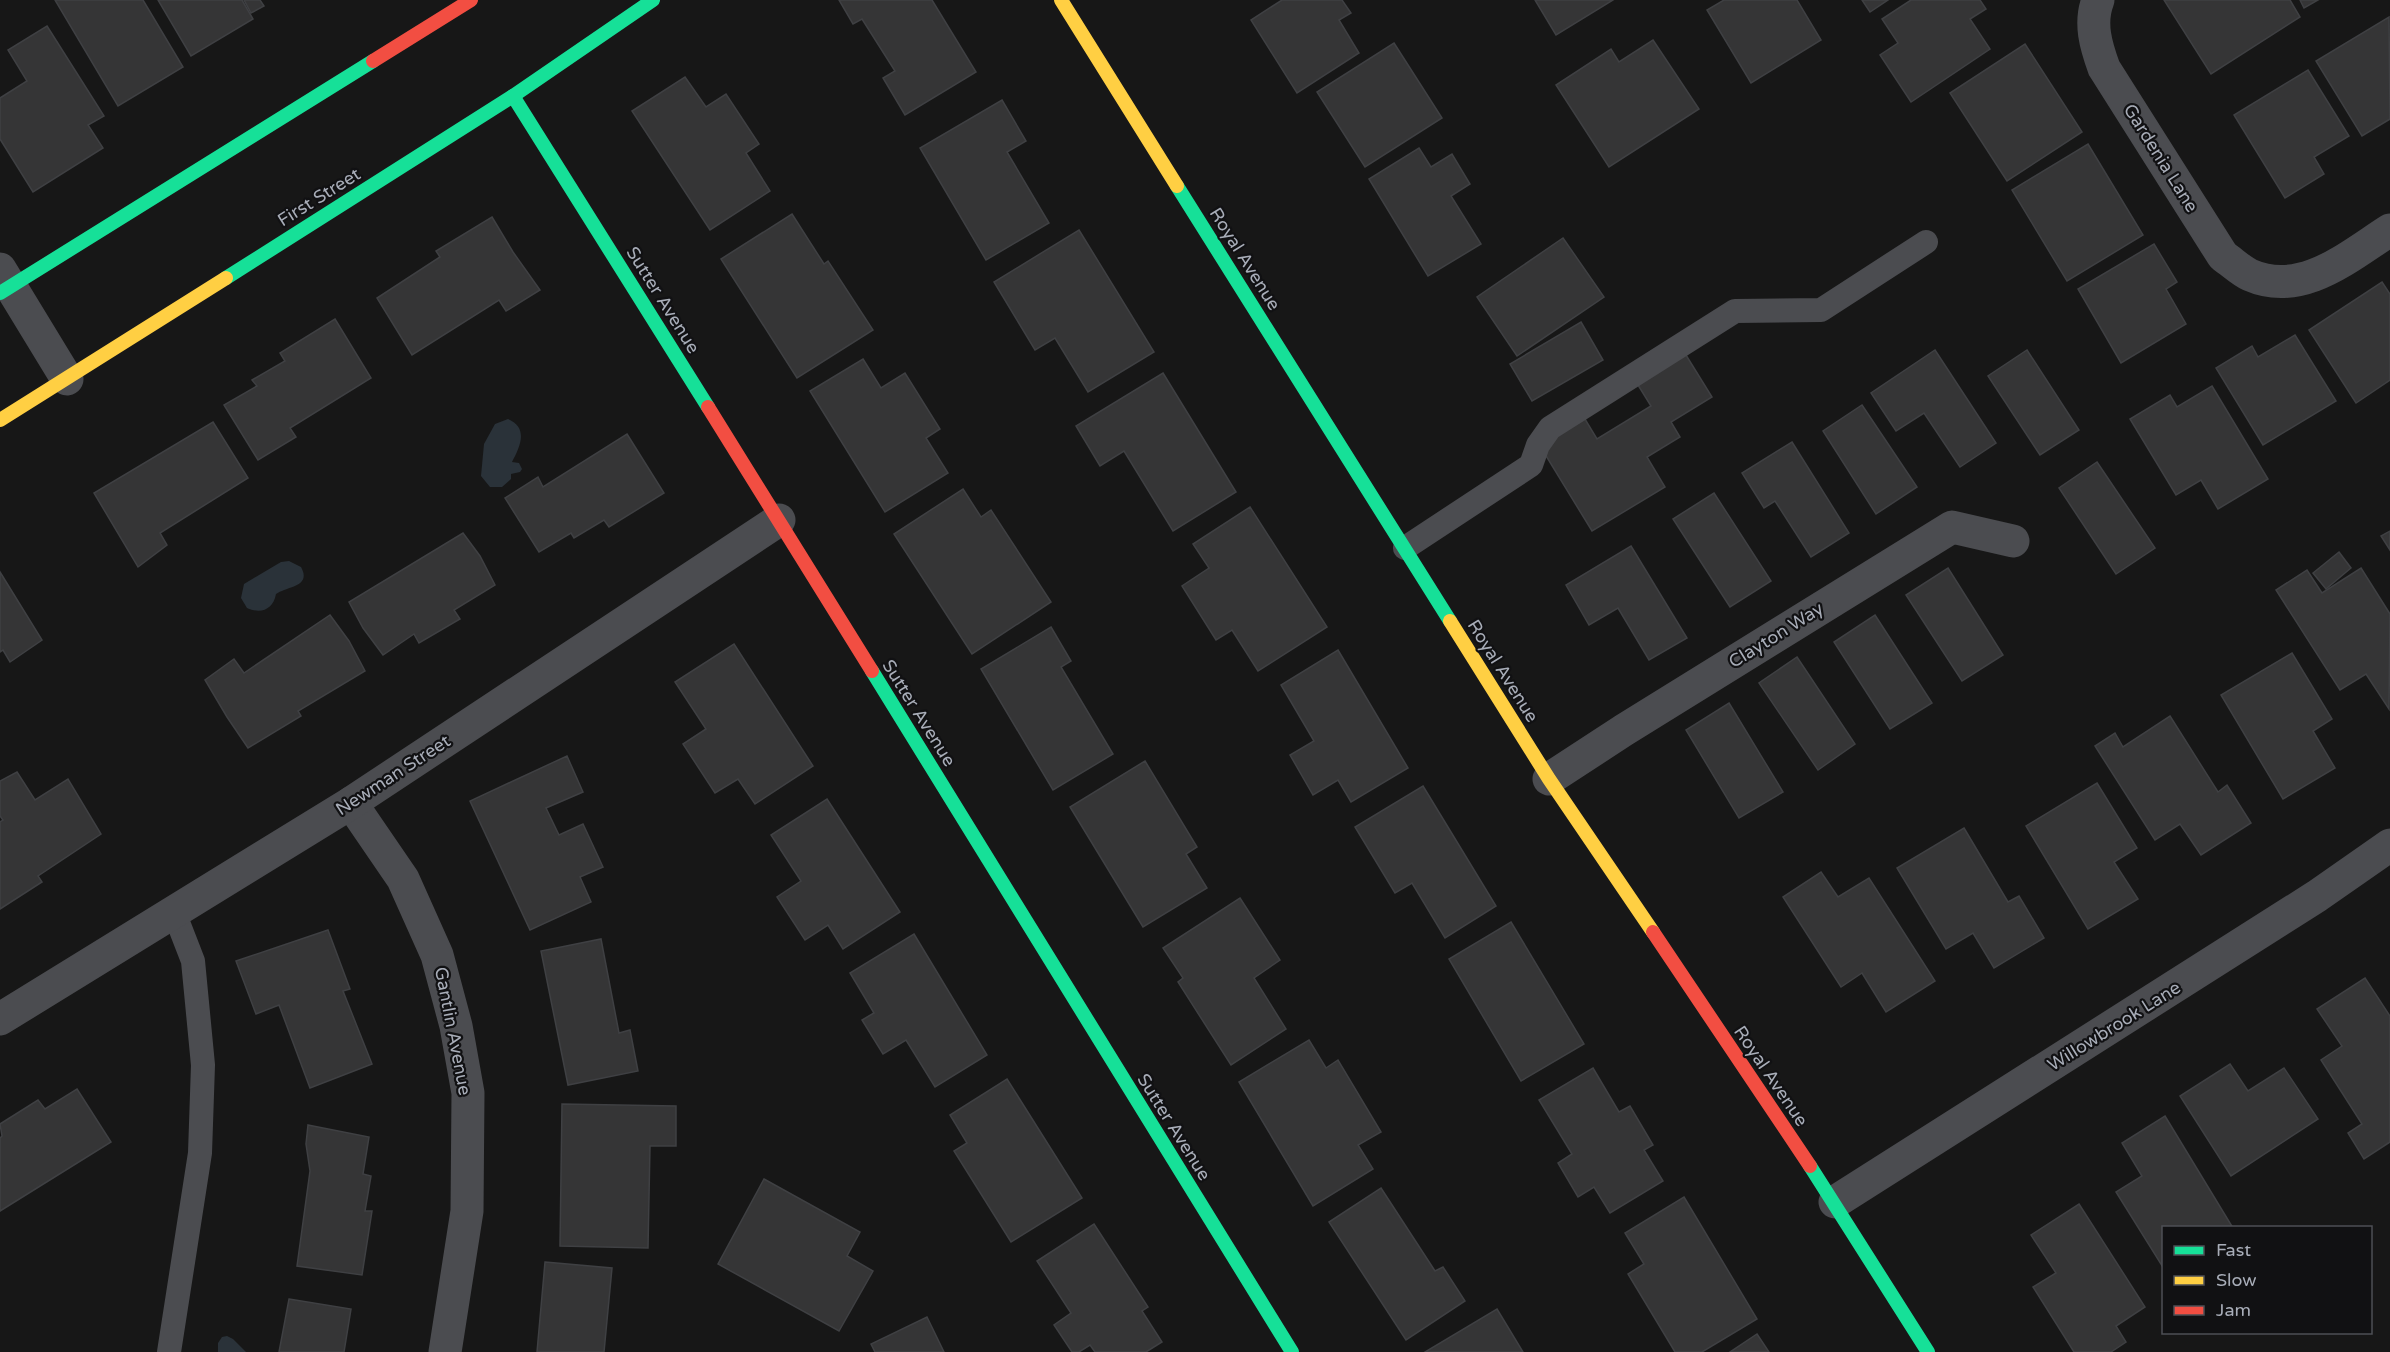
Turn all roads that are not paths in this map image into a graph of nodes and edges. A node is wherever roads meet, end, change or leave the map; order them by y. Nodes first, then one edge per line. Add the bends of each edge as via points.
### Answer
1 (471, 0) edge
2 (653, 0) edge
3 (1061, 0) edge
4 (2096, 4) edge
5 (513, 96) junction
6 (2390, 230) edge
7 (1926, 242) dead end
8 (3, 283) edge
9 (67, 379) junction
10 (4, 410) edge
11 (779, 520) junction
12 (2013, 541) dead end
13 (1405, 548) junction
14 (1550, 779) junction
15 (351, 803) junction
16 (2390, 845) edge
17 (174, 912) junction
18 (0, 1020) edge
19 (1835, 1202) junction
20 (169, 1352) edge
21 (445, 1352) edge
22 (1292, 1352) edge
23 (1928, 1352) edge

1 - 8 main road
2 - 5 main road, First Street
3 - 13 main road, Royal Avenue
4 - 6 street, Gardenia Lane via 2094,42 2104,68 2223,256 2249,275 2268,281 2296,281 2318,275
5 - 9 main road, First Street
5 - 11 main road, Sutter Avenue
7 - 13 lane via 1821,310 1735,311 1550,428 1531,465
8 - 9 street
9 - 10 main road, First Street
11 - 15 street, Newman Street
11 - 22 main road, Sutter Avenue
12 - 14 street, Clayton Way via 1952,527 1624,729
13 - 14 main road, Royal Avenue
14 - 19 main road, Royal Avenue
15 - 17 street, Newman Street
15 - 21 street, Gantlin Avenue via 403,879 437,954 468,1093 467,1210
16 - 19 street, Willowbrook Lane via 2308,902
17 - 18 street, Newman Street
17 - 20 lane via 193,961 203,1065 200,1153
19 - 23 main road, Royal Avenue

